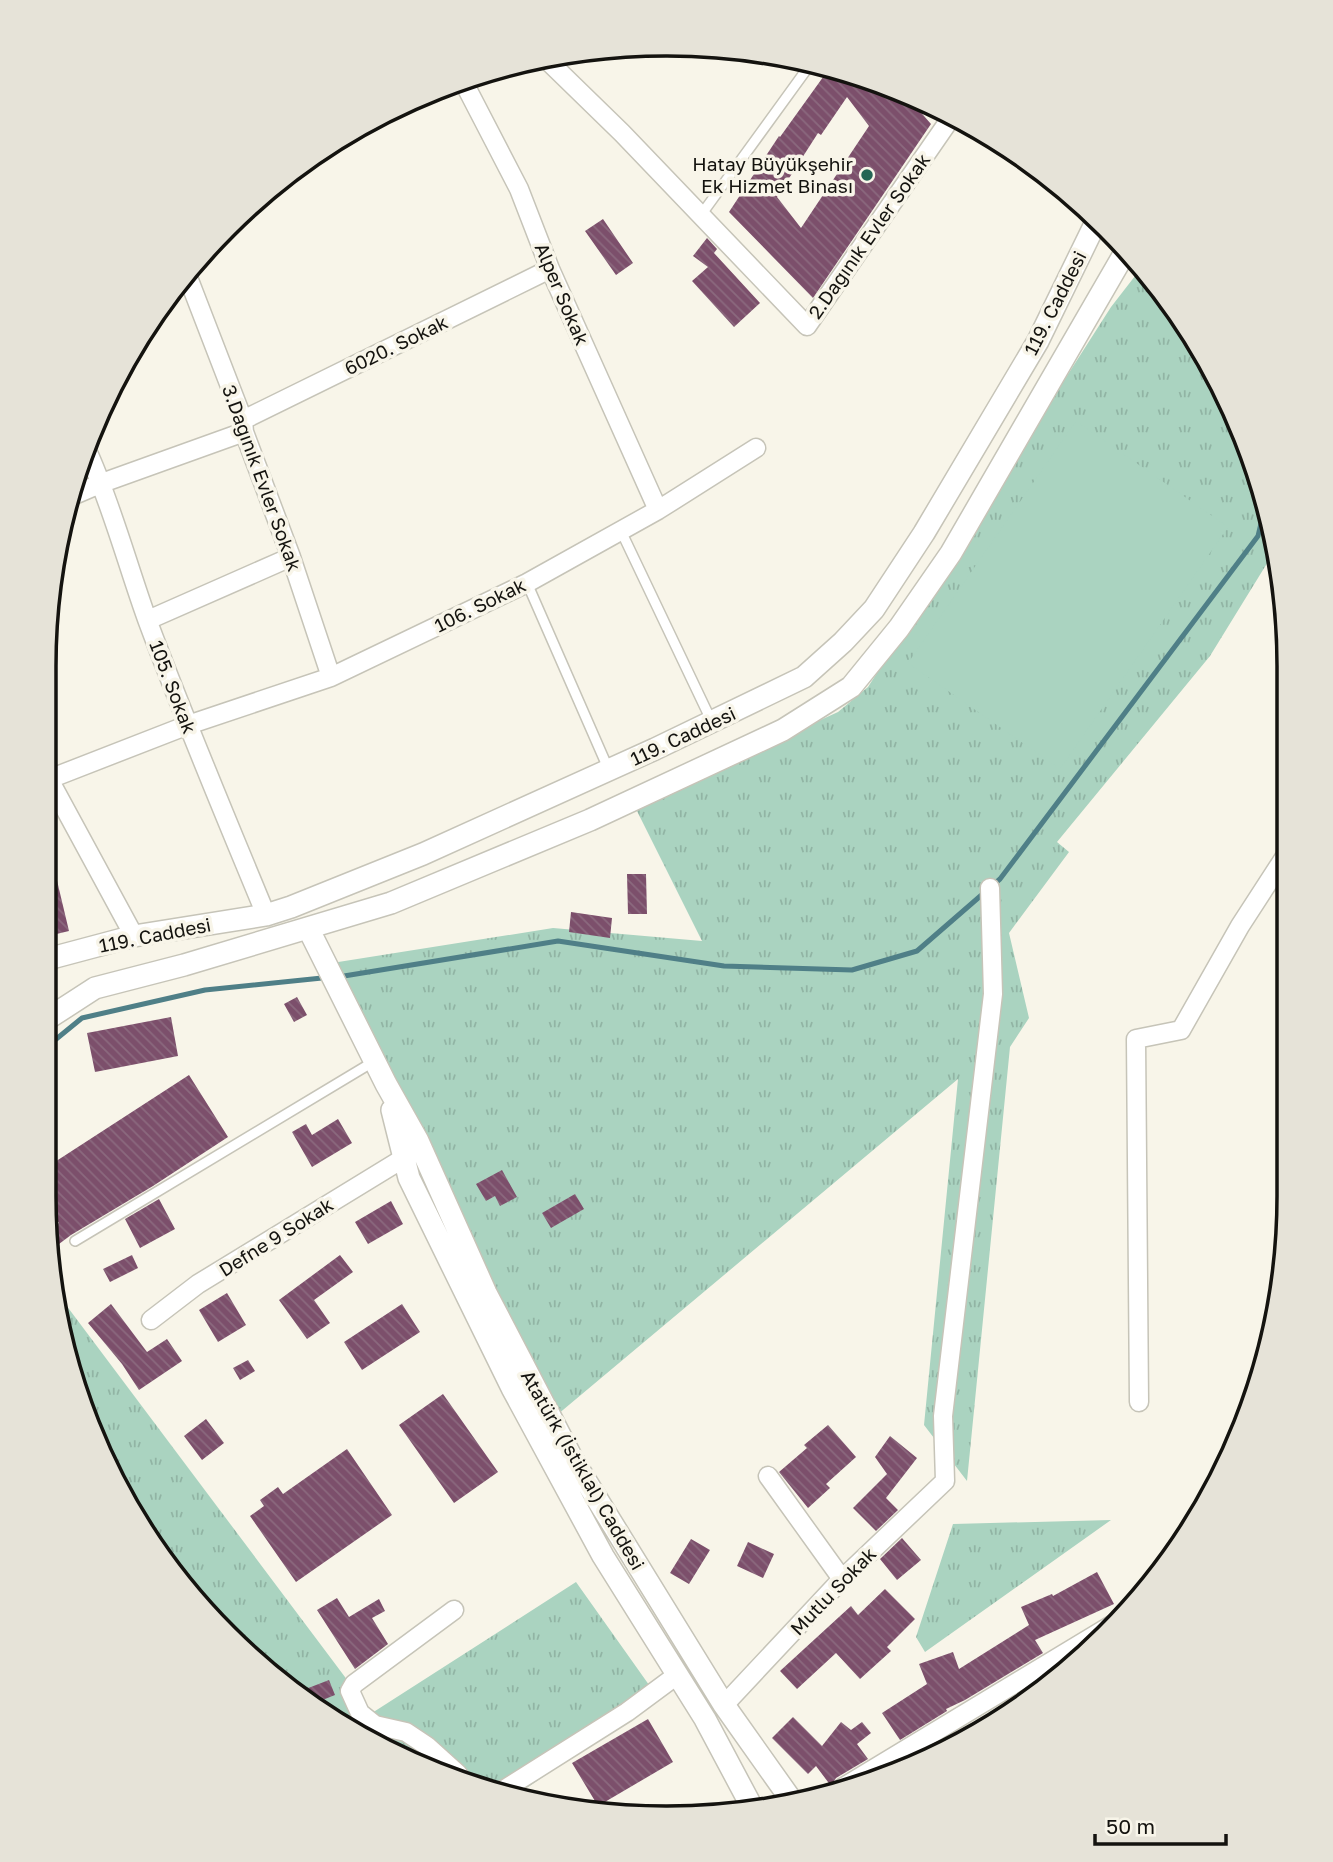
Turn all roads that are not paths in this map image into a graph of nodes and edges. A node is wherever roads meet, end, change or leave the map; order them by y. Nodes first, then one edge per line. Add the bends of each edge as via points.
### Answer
1 (554, 67) edge
2 (805, 72) edge
3 (467, 89) edge
4 (947, 124) edge
5 (701, 215) junction
6 (1092, 230) edge
7 (1121, 260) edge
8 (550, 269) junction
9 (191, 285) edge
10 (243, 426) junction
11 (756, 449) dead end
12 (92, 461) edge
13 (102, 483) junction
14 (82, 492) edge
15 (658, 510) junction
16 (621, 531) junction
17 (291, 557) junction
18 (527, 583) junction
19 (148, 620) junction
20 (331, 677) junction
21 (712, 722) junction
22 (188, 725) junction
23 (609, 770) junction
24 (56, 772) edge
25 (56, 796) edge
26 (1277, 869) edge
27 (990, 888) dead end
28 (266, 915) junction
29 (308, 928) junction
30 (134, 936) junction
31 (56, 957) edge
32 (95, 988) junction
33 (56, 999) edge
34 (56, 1013) edge
35 (375, 1061) junction
36 (386, 1084) junction
37 (404, 1158) junction
38 (75, 1241) dead end
39 (151, 1320) dead end
40 (1139, 1402) dead end
41 (768, 1476) dead end
42 (842, 1579) junction
43 (454, 1610) dead end
44 (1079, 1645) edge
45 (677, 1675) junction
46 (724, 1704) junction
47 (449, 1766) edge
48 (869, 1772) edge
49 (510, 1786) edge
50 (787, 1794) edge
51 (748, 1801) edge

1 - 5 street, 2.Dağınık Evler Sokak
2 - 5 lane
3 - 8 street, Alper Sokak via 519,189
4 - 5 street, 2.Dağınık Evler Sokak via 807,326
6 - 21 street, 119. Caddesi via 1038,341 874,609 804,677
7 - 29 street, 119. Caddesi via 951,553 899,628 850,687 783,730 590,820 391,902
8 - 10 street, 6020. Sokak
8 - 15 street, Alper Sokak
9 - 10 street, 3.Dağınık Evler Sokak
10 - 13 street, 6020. Sokak
10 - 17 street, 3.Dağınık Evler Sokak
11 - 15 street, 106. Sokak
12 - 13 street, 105. Sokak
13 - 14 street, 6020. Sokak
13 - 19 street, 105. Sokak
15 - 16 street, 106. Sokak
16 - 18 street, 106. Sokak
16 - 21 lane
17 - 19 street
17 - 20 street, 3.Dağınık Evler Sokak
18 - 20 street, 106. Sokak
18 - 23 lane
19 - 22 street, 105. Sokak
20 - 22 street, 106. Sokak
21 - 23 street, 119. Caddesi
22 - 24 street, 106. Sokak
22 - 28 street, 105. Sokak
23 - 28 street, 119. Caddesi via 423,854
25 - 30 street
26 - 40 street via 1181,1030 1136,1039
27 - 42 street, Mutlu Sokak via 993,994 943,1416 945,1481
28 - 30 street, 119. Caddesi
29 - 32 street, 119. Caddesi
29 - 35 street, Atatürk (İstiklal) Caddesi
30 - 31 street, 119. Caddesi
32 - 33 street, 119. Caddesi
32 - 34 street, 119. Caddesi
35 - 36 street, Atatürk (İstiklal) Caddesi
35 - 38 lane
36 - 37 street, Atatürk (İstiklal) Caddesi
36 - 46 street, Atatürk (İstiklal) Caddesi via 418,1141 486,1293 573,1460
37 - 39 street, Defne 9 Sokak via 198,1284
37 - 45 street, Atatürk (İstiklal) Caddesi via 409,1178 512,1388 603,1556
41 - 42 street
42 - 46 street, Mutlu Sokak
43 - 47 street via 350,1691 360,1713 375,1725 406,1732
44 - 48 street
45 - 49 street
45 - 51 street, Atatürk (İstiklal) Caddesi
46 - 50 street, Atatürk (İstiklal) Caddesi

